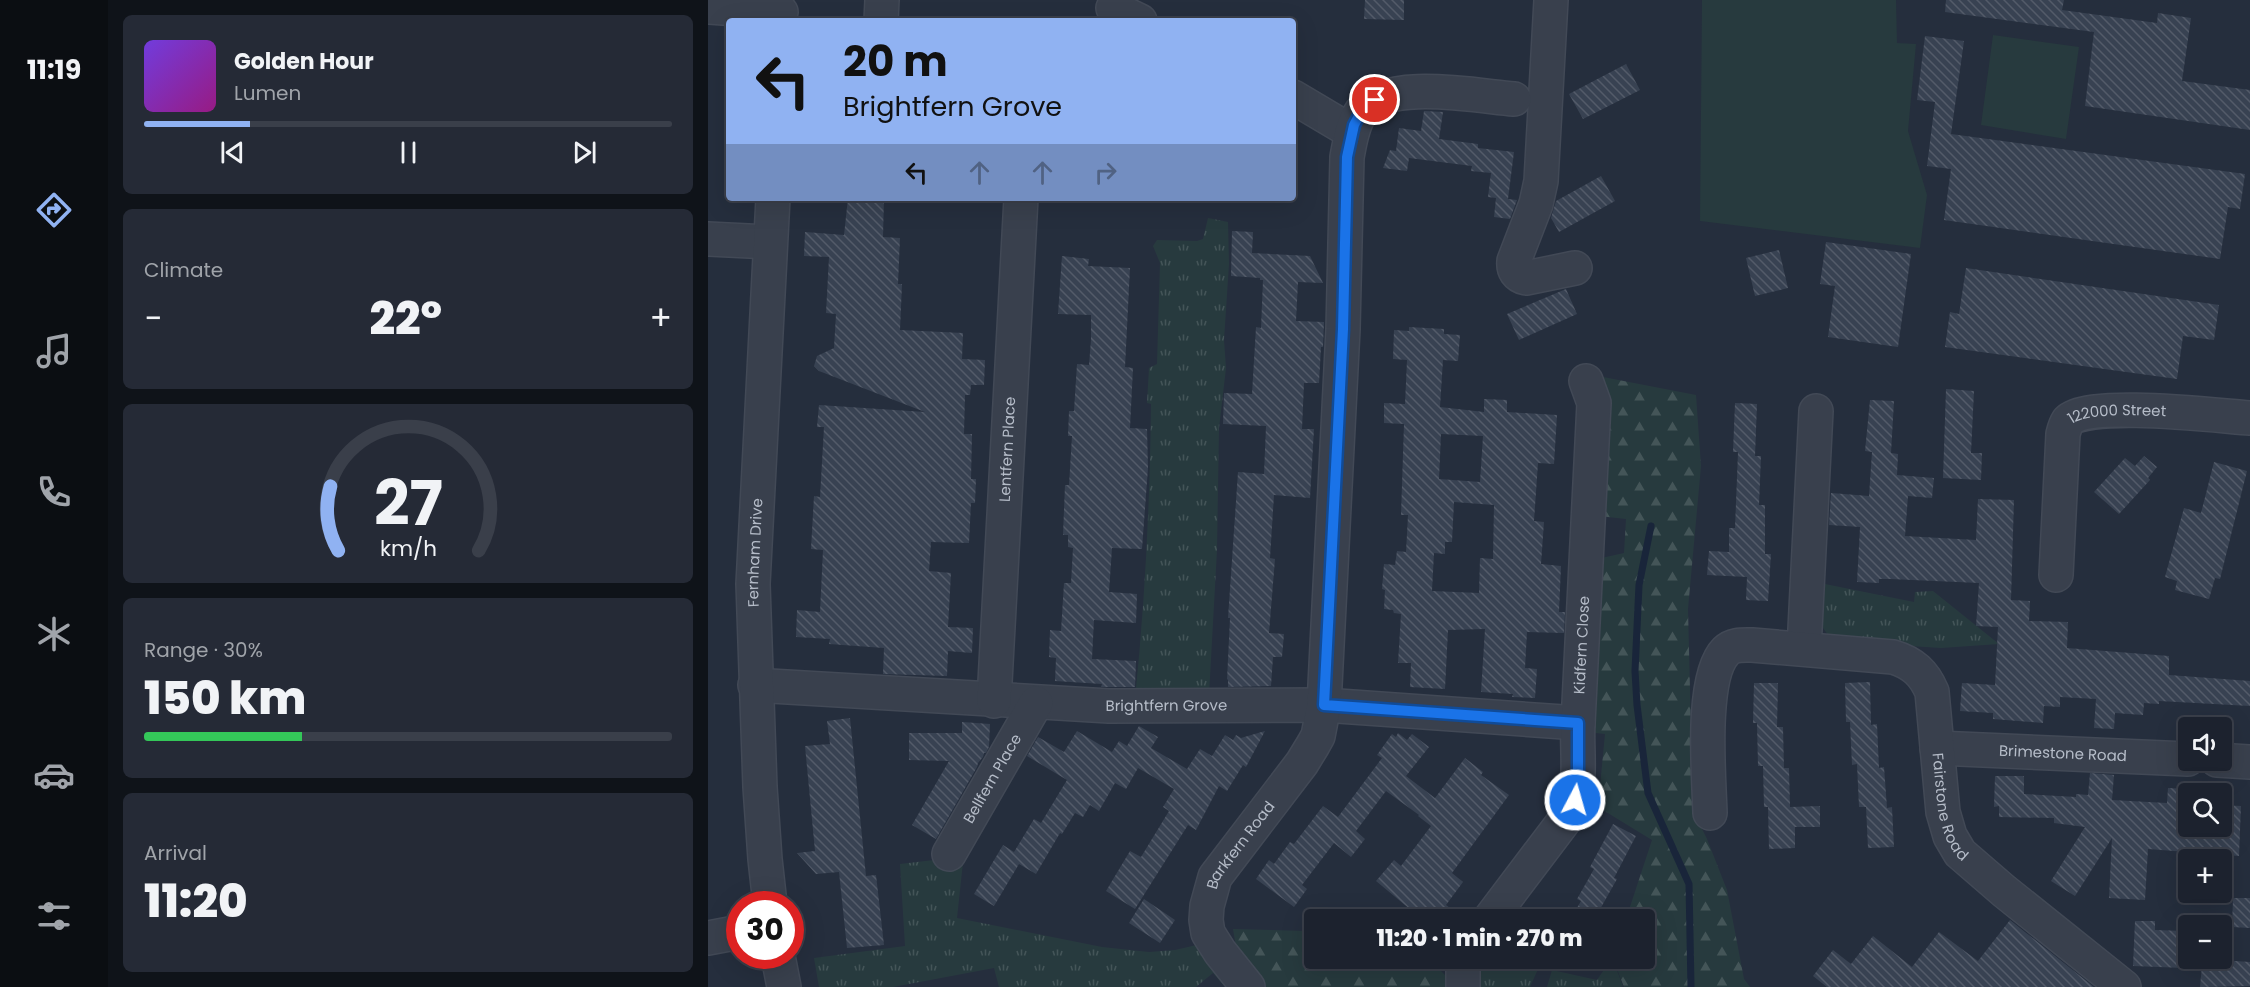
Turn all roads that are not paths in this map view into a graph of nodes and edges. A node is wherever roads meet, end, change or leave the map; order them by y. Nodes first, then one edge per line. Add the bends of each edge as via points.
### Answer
1 (882, 0) edge
2 (1551, 0) edge
3 (708, 7) edge
4 (781, 11) edge
5 (881, 18) edge
6 (1296, 99) edge
7 (1514, 99) dead end
8 (1352, 132) junction
9 (773, 201) edge
10 (1021, 201) edge
11 (708, 238) edge
12 (770, 242) junction
13 (1575, 268) dead end
14 (1586, 381) dead end
15 (1816, 411) dead end
16 (2250, 418) edge
17 (2056, 575) dead end
18 (1804, 649) junction
19 (755, 686) junction
20 (994, 701) junction
21 (1035, 703) junction
22 (1324, 705) junction
23 (1578, 723) junction
24 (1936, 748) junction
25 (2178, 759) edge
26 (2232, 761) edge
27 (2250, 762) edge
28 (1710, 813) dead end
29 (949, 854) dead end
30 (769, 891) edge
31 (1497, 909) edge
32 (726, 935) edge
33 (708, 938) edge
34 (781, 969) edge
35 (1463, 969) edge
36 (784, 987) edge
37 (1248, 987) edge
38 (1463, 987) edge
39 (2124, 987) edge

1 - 5 street
2 - 13 street via 1541,181 1513,267 1526,278
3 - 4 street
6 - 8 street
7 - 8 street via 1416,91 1389,95 1361,112
8 - 22 street, Barkfern Road via 1347,157 1343,329
9 - 12 street, Fernham Drive
10 - 20 street, Lentfern Place
11 - 12 street
12 - 19 street, Fernham Drive via 753,584
14 - 23 street, Kidfern Close via 1594,403
15 - 18 street
16 - 17 street, 122000 Street via 2123,410 2096,411 2068,421 2063,434
18 - 24 street, Fairstone Road via 1909,662 1932,692
18 - 28 street, Fairstone Road via 1739,645 1726,650 1720,659 1709,700
19 - 20 street, Brightfern Grove
19 - 30 street, Fernham Drive
20 - 21 street, Brightfern Grove
21 - 22 street, Brightfern Grove
21 - 29 street, Bellfern Place
22 - 23 street, Brightfern Grove
22 - 37 street, Barkfern Road via 1313,745 1215,878 1206,906 1208,933
23 - 31 street, Kidfern Close via 1578,779 1571,810
24 - 25 street, Brimestone Road
24 - 39 street, Fairstone Road via 1943,812 1960,853
26 - 27 street
32 - 33 street
34 - 36 street
35 - 38 street

